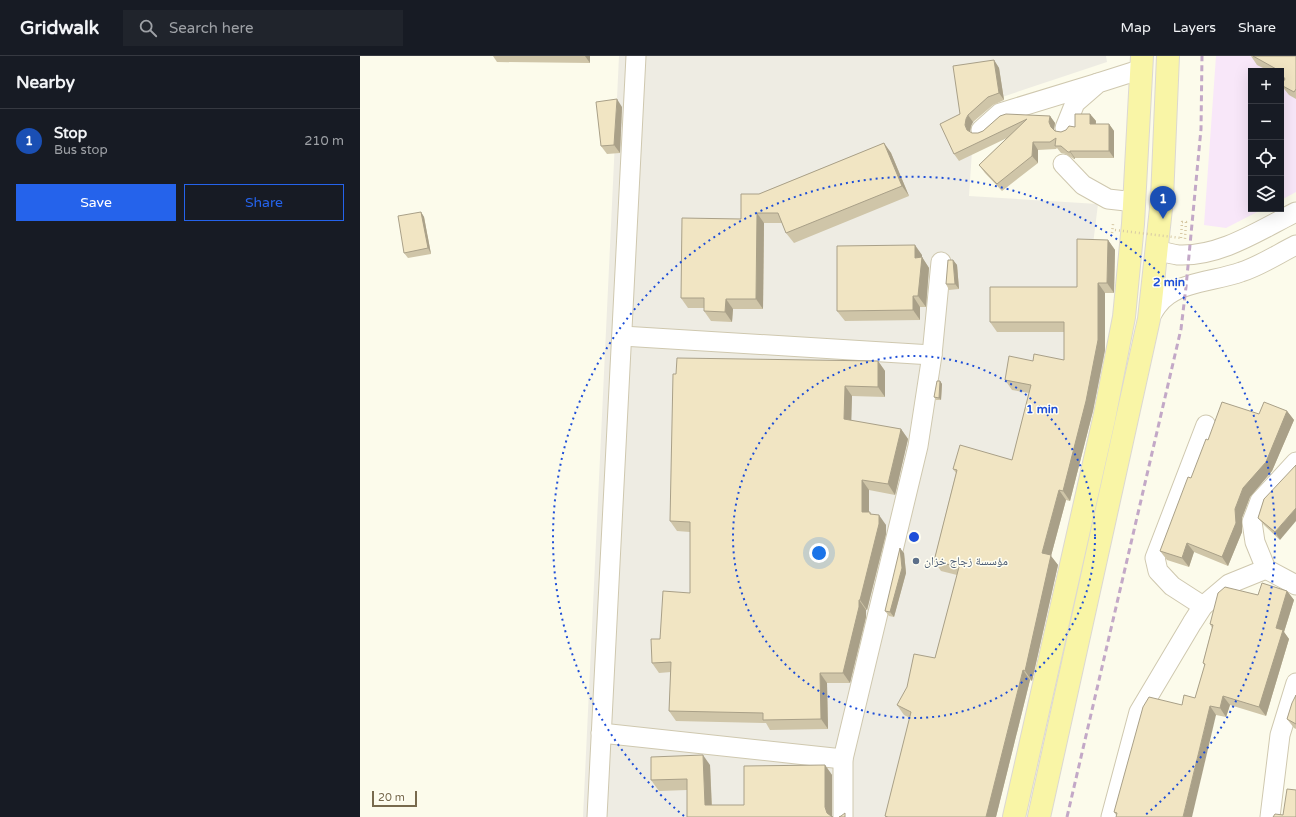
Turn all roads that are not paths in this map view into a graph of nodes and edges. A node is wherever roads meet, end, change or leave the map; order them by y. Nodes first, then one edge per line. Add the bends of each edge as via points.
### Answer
1 (636, 56) edge
2 (1168, 56) edge
3 (1142, 63) edge
4 (1098, 83) junction
5 (1065, 128) dead end
6 (981, 130) edge
7 (1063, 164) dead end
8 (1134, 202) junction
9 (1296, 212) edge
10 (1296, 245) edge
11 (1157, 250) junction
12 (941, 262) dead end
13 (1149, 319) junction
14 (622, 336) junction
15 (932, 355) junction
16 (1206, 426) dead end
17 (1296, 462) edge
18 (1266, 569) junction
19 (1296, 585) edge
20 (1203, 606) junction
21 (1296, 682) edge
22 (601, 733) junction
23 (843, 759) junction
24 (597, 817) edge
25 (843, 817) edge
26 (1014, 817) edge
27 (1039, 817) edge
28 (1110, 817) edge
29 (1270, 817) edge

1 - 14 street
2 - 11 main road via 1162,198
3 - 4 street
3 - 8 main road
4 - 5 street via 1075,103
4 - 6 street via 1000,113
7 - 8 street via 1083,185 1108,199
8 - 26 main road via 1124,317 1102,427
9 - 11 street via 1234,243 1212,251 1176,255
10 - 13 street via 1243,272 1186,287 1168,295 1156,306
11 - 13 main road
12 - 15 street
13 - 27 main road
14 - 15 street
14 - 22 street
15 - 23 street via 918,446
16 - 20 street via 1155,558 1158,571 1172,586
17 - 18 street via 1260,501 1252,522 1255,542
18 - 19 street
18 - 20 street via 1229,584
20 - 28 street via 1139,712
21 - 29 street via 1280,734
22 - 23 street
22 - 24 street
23 - 25 street

